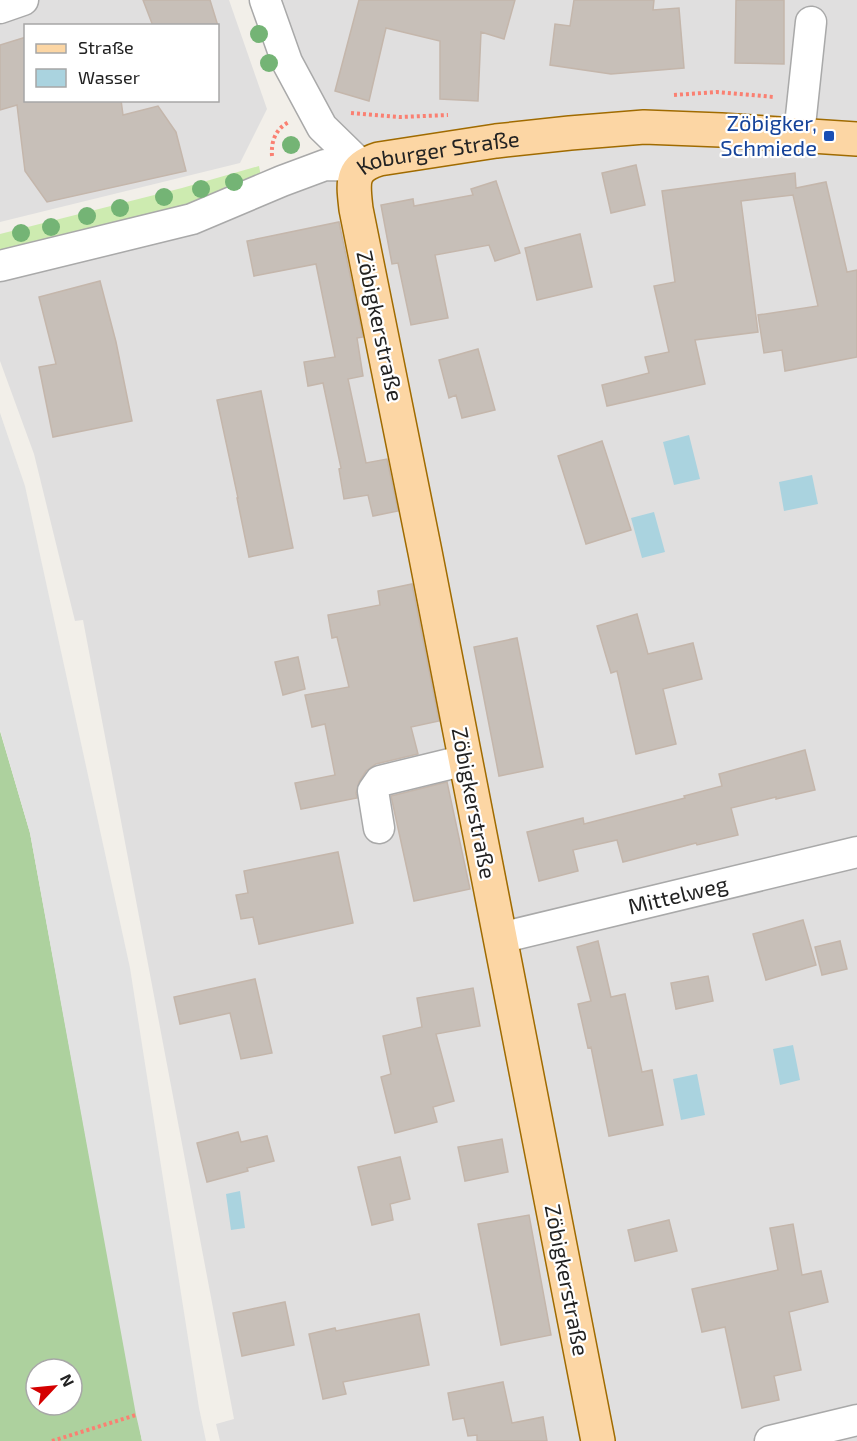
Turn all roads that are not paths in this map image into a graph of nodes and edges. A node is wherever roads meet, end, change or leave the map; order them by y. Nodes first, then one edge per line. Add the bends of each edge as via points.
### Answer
1 (23, 0) edge
2 (265, 0) edge
3 (0, 8) edge
4 (811, 22) dead end
5 (799, 135) junction
6 (857, 139) edge
7 (362, 166) junction
8 (0, 266) edge
9 (466, 760) junction
10 (378, 828) dead end
11 (857, 852) edge
12 (500, 938) junction
13 (857, 1420) edge
14 (598, 1441) edge
15 (770, 1441) edge

1 - 3 street
2 - 7 street via 287,62 322,127
4 - 5 street
5 - 6 main road, Koburger Straße
5 - 7 main road, Koburger Straße via 644,127 496,141 380,159
7 - 8 street, Koburger Straße via 325,165 192,219
7 - 9 main road, Zöbigkerstraße via 354,182 356,209
9 - 10 street via 380,781 373,791
9 - 12 main road, Zöbigkerstraße
11 - 12 street, Mittelweg
12 - 14 main road, Zöbigkerstraße
13 - 15 street

